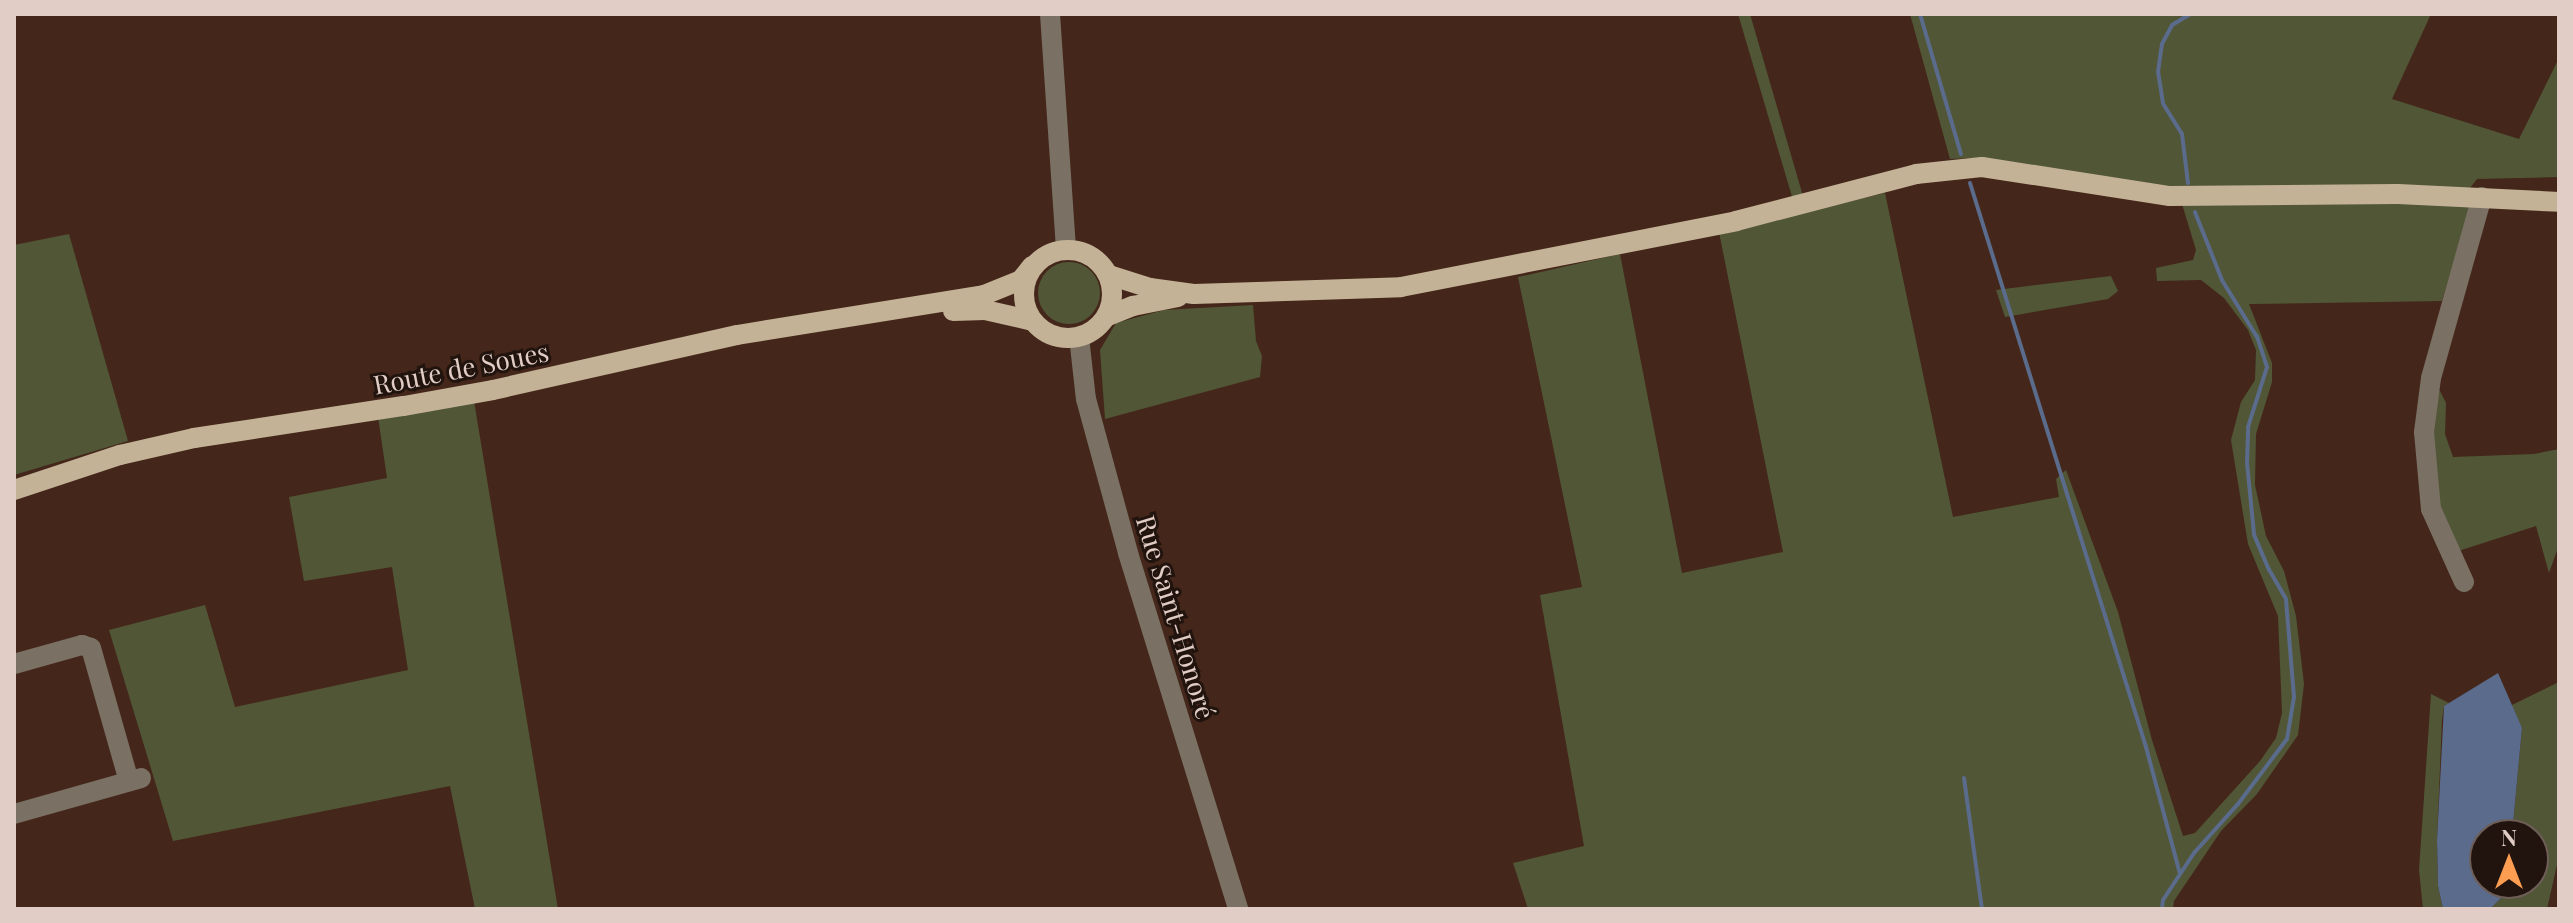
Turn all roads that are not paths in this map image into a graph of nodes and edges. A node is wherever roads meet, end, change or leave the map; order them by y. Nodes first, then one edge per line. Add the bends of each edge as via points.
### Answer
1 (1050, 14) edge
2 (2482, 197) junction
3 (2559, 202) edge
4 (1066, 249) junction
5 (1032, 266) junction
6 (1109, 275) junction
7 (1194, 294) junction
8 (921, 307) junction
9 (1108, 316) junction
10 (1033, 321) junction
11 (1079, 337) junction
12 (14, 490) edge
13 (2464, 582) dead end
14 (14, 664) edge
15 (14, 814) edge
16 (1238, 909) edge

1 - 4 street
2 - 3 main road
2 - 7 main road via 2170,196 1982,167 1916,174 1736,221 1401,287
2 - 13 street via 2431,378 2424,432 2431,509
4 - 5 main road via 1047,254
4 - 6 main road via 1088,253
5 - 8 main road, Route de Soues via 1021,280 998,291
5 - 10 main road via 1023,295
6 - 7 main road
6 - 9 main road via 1113,299
7 - 9 main road
8 - 10 main road, Route de Soues via 985,310
8 - 12 main road, Route de Soues via 737,335 493,390 194,438 120,455
9 - 11 main road
10 - 11 main road via 1053,334
11 - 16 street, Rue Saint-Honoré via 1086,399 1128,553
14 - 15 street via 82,645 91,648 136,780

